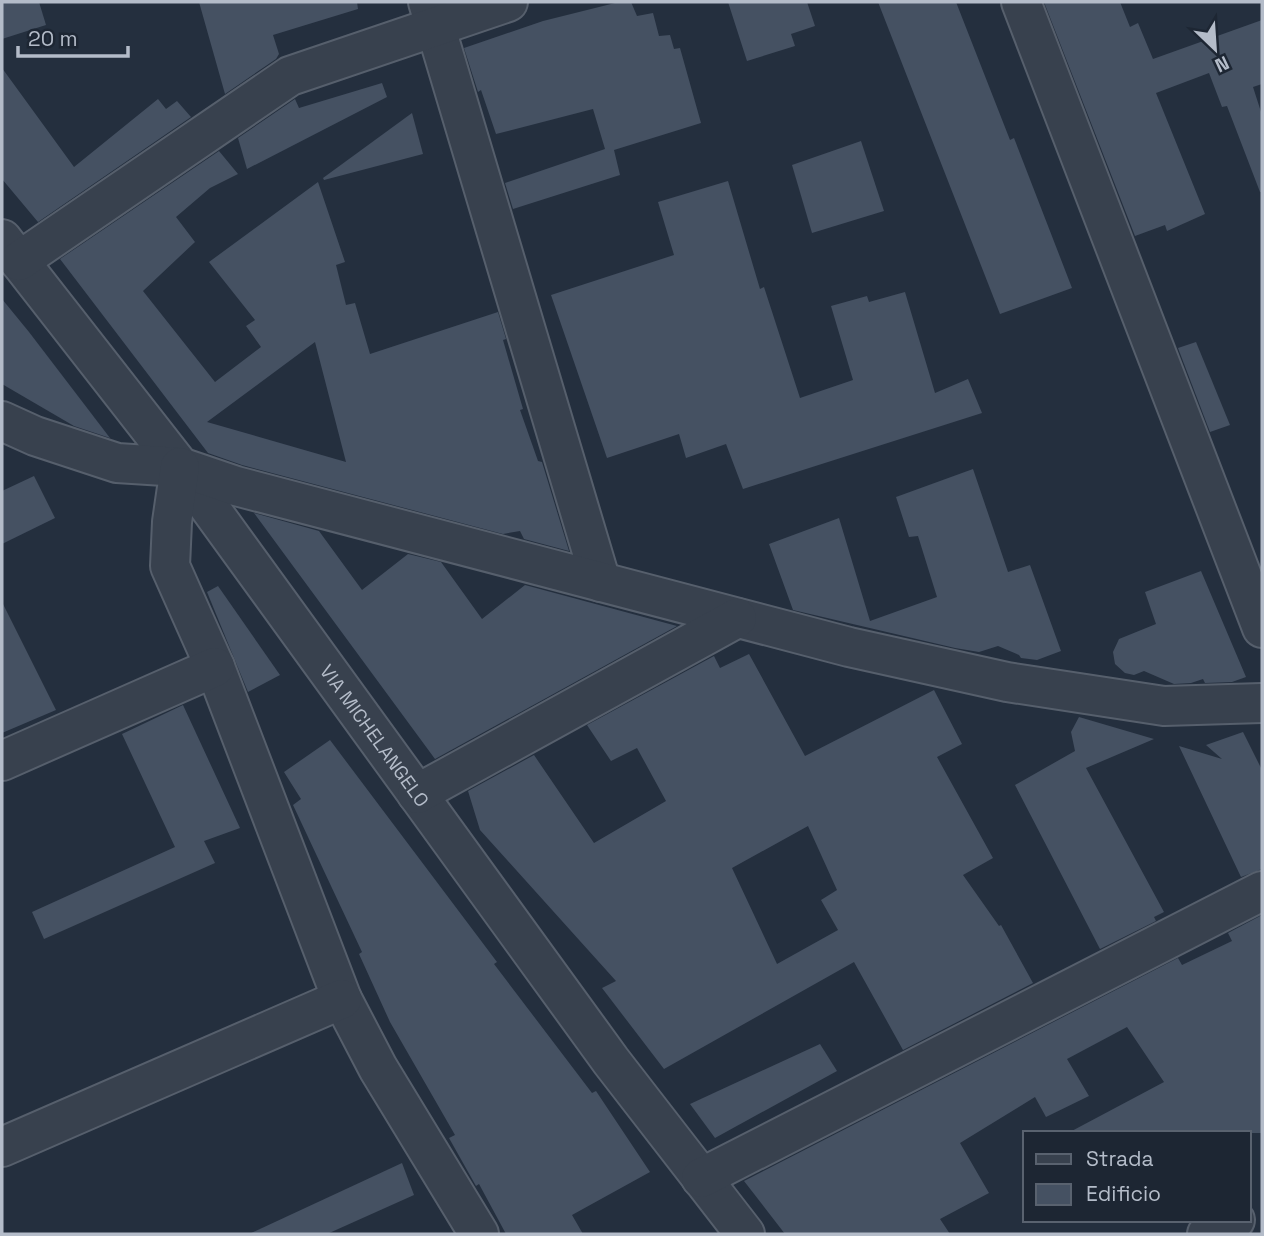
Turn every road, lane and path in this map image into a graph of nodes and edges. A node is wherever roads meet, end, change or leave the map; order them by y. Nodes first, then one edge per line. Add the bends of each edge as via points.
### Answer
1 (508, 2) edge
2 (1021, 2) edge
3 (431, 14) edge
4 (10, 250) edge
5 (2, 421) edge
6 (180, 467) junction
7 (601, 582) junction
8 (737, 618) junction
9 (1262, 628) edge
10 (215, 667) junction
11 (1262, 703) edge
12 (2, 761) edge
13 (417, 794) junction
14 (1262, 891) edge
15 (342, 999) junction
16 (2, 1147) edge
17 (701, 1178) junction
18 (1231, 1222) edge
19 (479, 1234) edge
20 (745, 1234) edge
21 (1207, 1234) edge

1 - 3 street
2 - 9 street
3 - 4 street via 290,76
3 - 7 street
4 - 6 street, VIA MICHELANGELO
5 - 6 street via 117,463
6 - 7 street via 236,486
6 - 10 street via 170,566
6 - 13 street, VIA MICHELANGELO
7 - 8 street
8 - 11 street via 1020,684 1164,706
8 - 13 street
10 - 12 street
10 - 15 street
13 - 17 street, VIA MICHELANGELO
14 - 17 street
15 - 16 street
15 - 19 street via 378,1068
17 - 20 street, VIA MICHELANGELO
18 - 21 street

